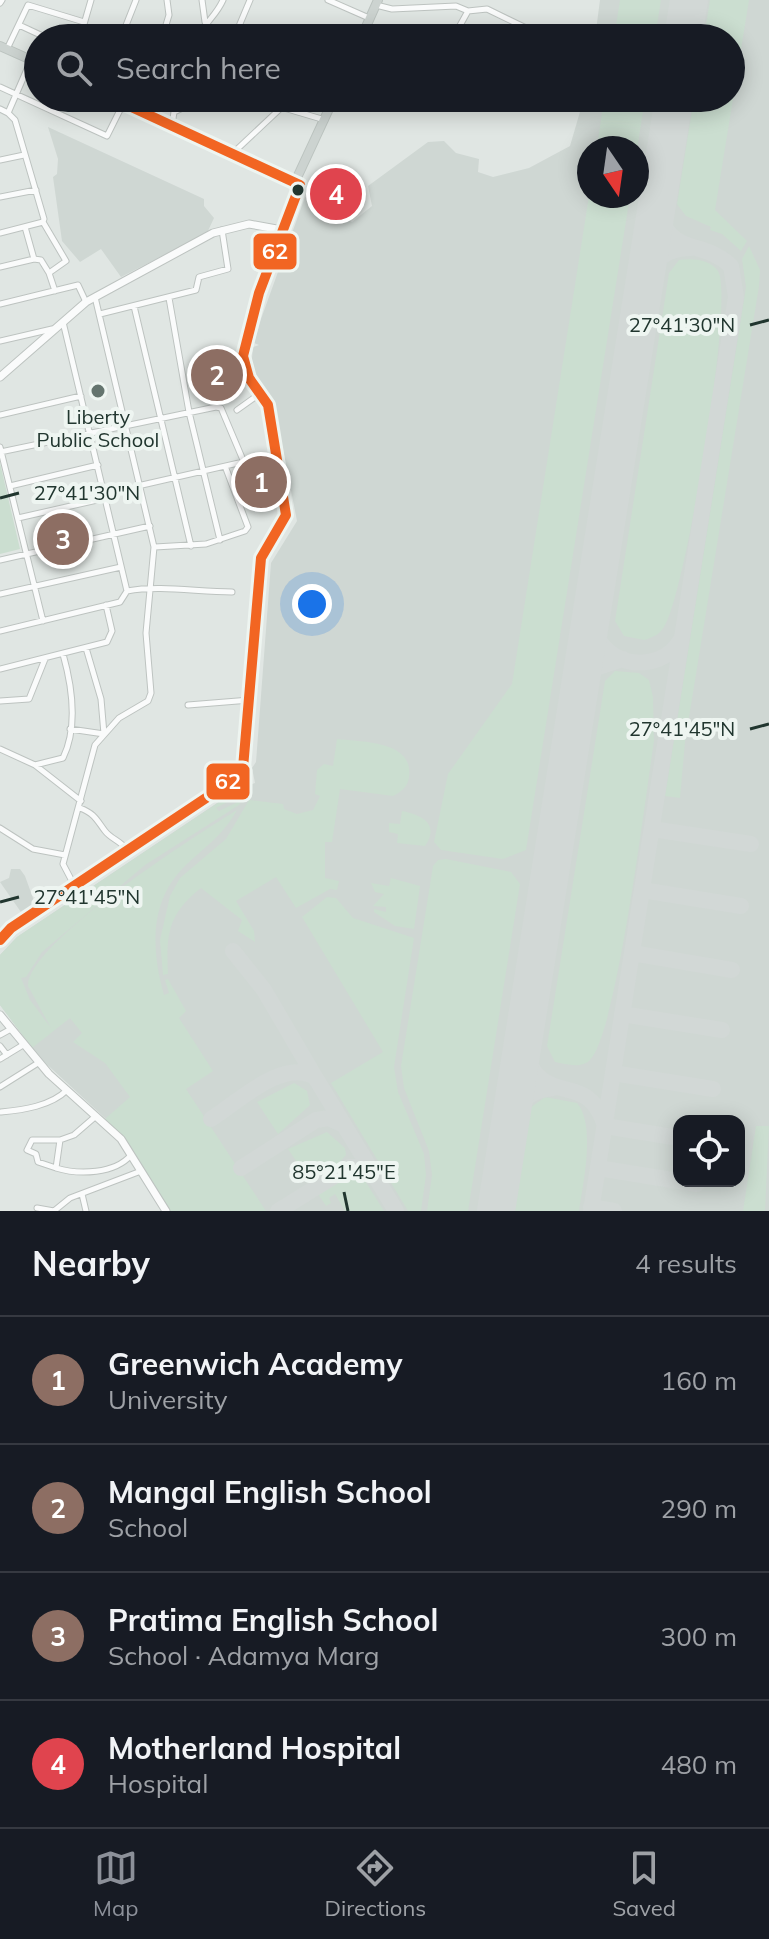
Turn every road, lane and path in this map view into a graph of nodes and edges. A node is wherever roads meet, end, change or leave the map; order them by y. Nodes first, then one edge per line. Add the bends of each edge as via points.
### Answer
1 (91, 0) edge
2 (136, 0) edge
3 (167, 0) edge
4 (202, 0) edge
5 (223, 0) edge
6 (250, 0) edge
7 (329, 0) edge
8 (29, 2) edge
9 (377, 2) edge
10 (468, 11) junction
11 (369, 18) junction
12 (84, 22) joint
13 (205, 22) joint
14 (127, 24) edge
15 (166, 24) edge
16 (240, 24) edge
17 (367, 24) edge
18 (461, 24) edge
19 (519, 24) edge
20 (19, 25) junction
21 (24, 27) edge
22 (4, 47) edge
23 (24, 57) edge
24 (24, 80) edge
25 (0, 87) edge
26 (16, 95) junction
27 (24, 99) edge
28 (0, 109) edge
29 (54, 112) edge
30 (119, 112) edge
31 (146, 112) edge
32 (174, 112) edge
33 (278, 112) edge
34 (302, 112) edge
35 (328, 112) edge
36 (8, 113) junction
37 (325, 120) junction
38 (172, 126) junction
39 (232, 154) junction
40 (24, 155) junction
41 (0, 160) edge
42 (295, 182) junction
43 (36, 190) junction
44 (0, 197) edge
45 (43, 222) junction
46 (25, 227) junction
47 (222, 229) junction
48 (282, 230) junction
49 (0, 233) edge
50 (34, 259) junction
51 (0, 267) edge
52 (49, 273) junction
53 (55, 291) junction
54 (95, 297) junction
55 (169, 298) junction
56 (86, 302) junction
57 (0, 304) edge
58 (134, 306) junction
59 (100, 314) junction
60 (63, 321) junction
61 (52, 329) junction
62 (0, 341) edge
63 (0, 377) edge
64 (249, 378) junction
65 (223, 386) dead end
66 (258, 395) junction
67 (81, 396) junction
68 (237, 410) dead end
69 (189, 412) junction
70 (0, 415) edge
71 (161, 420) junction
72 (127, 424) junction
73 (90, 431) junction
74 (0, 450) edge
75 (278, 454) junction
76 (243, 460) junction
77 (98, 465) junction
78 (225, 466) junction
79 (202, 470) junction
80 (175, 477) junction
81 (142, 485) junction
82 (10, 486) junction
83 (106, 498) junction
84 (18, 518) junction
85 (150, 526) junction
86 (114, 534) junction
87 (220, 540) junction
88 (191, 546) junction
89 (154, 547) junction
90 (26, 554) junction
91 (0, 560) edge
92 (121, 567) junction
93 (35, 587) junction
94 (152, 587) junction
95 (127, 591) junction
96 (232, 592) dead end
97 (0, 594) edge
98 (106, 605) junction
99 (43, 621) junction
100 (0, 631) edge
101 (86, 648) junction
102 (63, 654) junction
103 (46, 658) junction
104 (0, 669) edge
105 (251, 700) junction
106 (0, 701) edge
107 (188, 705) dead end
108 (70, 729) junction
109 (104, 734) junction
110 (0, 749) edge
111 (35, 765) junction
112 (80, 804) junction
113 (0, 828) edge
114 (127, 850) junction
115 (65, 855) junction
116 (74, 885) junction
117 (3, 930) edge
118 (0, 940) edge
119 (0, 1015) edge
120 (12, 1029) junction
121 (0, 1035) edge
122 (23, 1045) junction
123 (0, 1046) edge
124 (7, 1055) junction
125 (0, 1059) edge
126 (38, 1063) junction
127 (0, 1087) edge
128 (67, 1090) junction
129 (1, 1112) edge
130 (96, 1116) junction
131 (60, 1140) junction
132 (132, 1154) junction
133 (56, 1168) junction
134 (142, 1170) junction
135 (82, 1194) junction
136 (64, 1204) junction
137 (37, 1208) dead end
138 (67, 1211) edge
139 (86, 1211) edge
140 (166, 1211) edge

1 - 12 street
2 - 14 street
3 - 15 street
4 - 13 street
5 - 13 street via 217,15
6 - 16 street
7 - 11 street
8 - 12 street
8 - 20 street
9 - 10 street via 399,9 456,6
9 - 11 main road
10 - 18 street
10 - 19 street via 497,12
11 - 17 main road
20 - 21 street
20 - 22 street
22 - 23 main road
24 - 26 street
25 - 26 street
26 - 27 street
26 - 36 street
28 - 36 street
29 - 30 street via 107,136
31 - 38 main road
32 - 38 street
33 - 39 street
34 - 37 street
35 - 37 main road
36 - 40 street via 15,120
37 - 42 main road
38 - 39 main road
39 - 42 main road
40 - 41 street
40 - 43 street
42 - 48 main road via 300,185
43 - 44 street
43 - 45 street
45 - 46 street
45 - 52 street via 66,261
46 - 49 street
46 - 50 street
47 - 48 main road via 257,224
47 - 54 main road
47 - 55 street via 228,269 199,277 196,290
48 - 64 main road via 251,318 243,356
50 - 51 street
50 - 52 street via 41,260
52 - 53 street
53 - 56 street via 78,285
53 - 57 street
54 - 56 main road
54 - 59 street
55 - 58 street
55 - 69 street
56 - 60 main road
58 - 59 street
58 - 71 street
59 - 72 street
60 - 61 main road
60 - 67 street
61 - 62 street
61 - 63 main road
64 - 65 street
64 - 66 main road
66 - 68 street
66 - 75 main road via 268,405
67 - 70 street
67 - 73 street
69 - 71 street
69 - 76 street via 221,408
69 - 79 street
71 - 72 street
71 - 80 street
72 - 73 street
72 - 81 street
73 - 74 street
73 - 77 street
74 - 82 street
75 - 76 street
75 - 105 main road via 286,515 261,558
76 - 78 street
77 - 82 street
77 - 83 street
78 - 79 street
78 - 87 street via 248,527
79 - 80 street
79 - 87 street
80 - 81 street
80 - 88 street
81 - 85 street
82 - 84 street
83 - 84 street
83 - 86 street
84 - 90 street
85 - 86 street
85 - 89 street
86 - 90 street
86 - 92 street
87 - 88 street
88 - 89 street
89 - 94 street
90 - 91 street
90 - 93 street
92 - 93 street
92 - 95 street
93 - 97 street
93 - 99 street
94 - 95 street
94 - 96 street
94 - 109 street via 146,626 151,657 148,701
95 - 98 street via 120,602
98 - 99 street
98 - 101 street via 111,636
99 - 100 street
101 - 102 street
101 - 109 street via 101,699
102 - 103 street
102 - 108 street via 71,689
103 - 104 street
103 - 106 street via 29,699
105 - 107 street
105 - 114 main road via 245,761 238,774
108 - 109 street
108 - 111 street via 63,758
109 - 112 street via 86,767
110 - 111 street
111 - 112 street
112 - 114 street via 97,815 106,832
112 - 115 street
113 - 115 street via 33,849
114 - 116 main road
115 - 116 street via 63,864
116 - 117 main road
117 - 118 main road
119 - 120 main road
120 - 121 street
120 - 122 main road
122 - 124 street
122 - 126 main road
123 - 124 street
124 - 125 street
126 - 127 street
126 - 128 main road
128 - 129 street via 59,1098
128 - 130 main road
130 - 131 street
130 - 132 main road
131 - 133 street
131 - 133 street via 32,1140 26,1148 38,1162
132 - 133 street via 120,1165 98,1170
132 - 134 main road
134 - 135 street
134 - 140 main road
135 - 136 street
135 - 139 street
136 - 137 street via 54,1211
136 - 138 street

